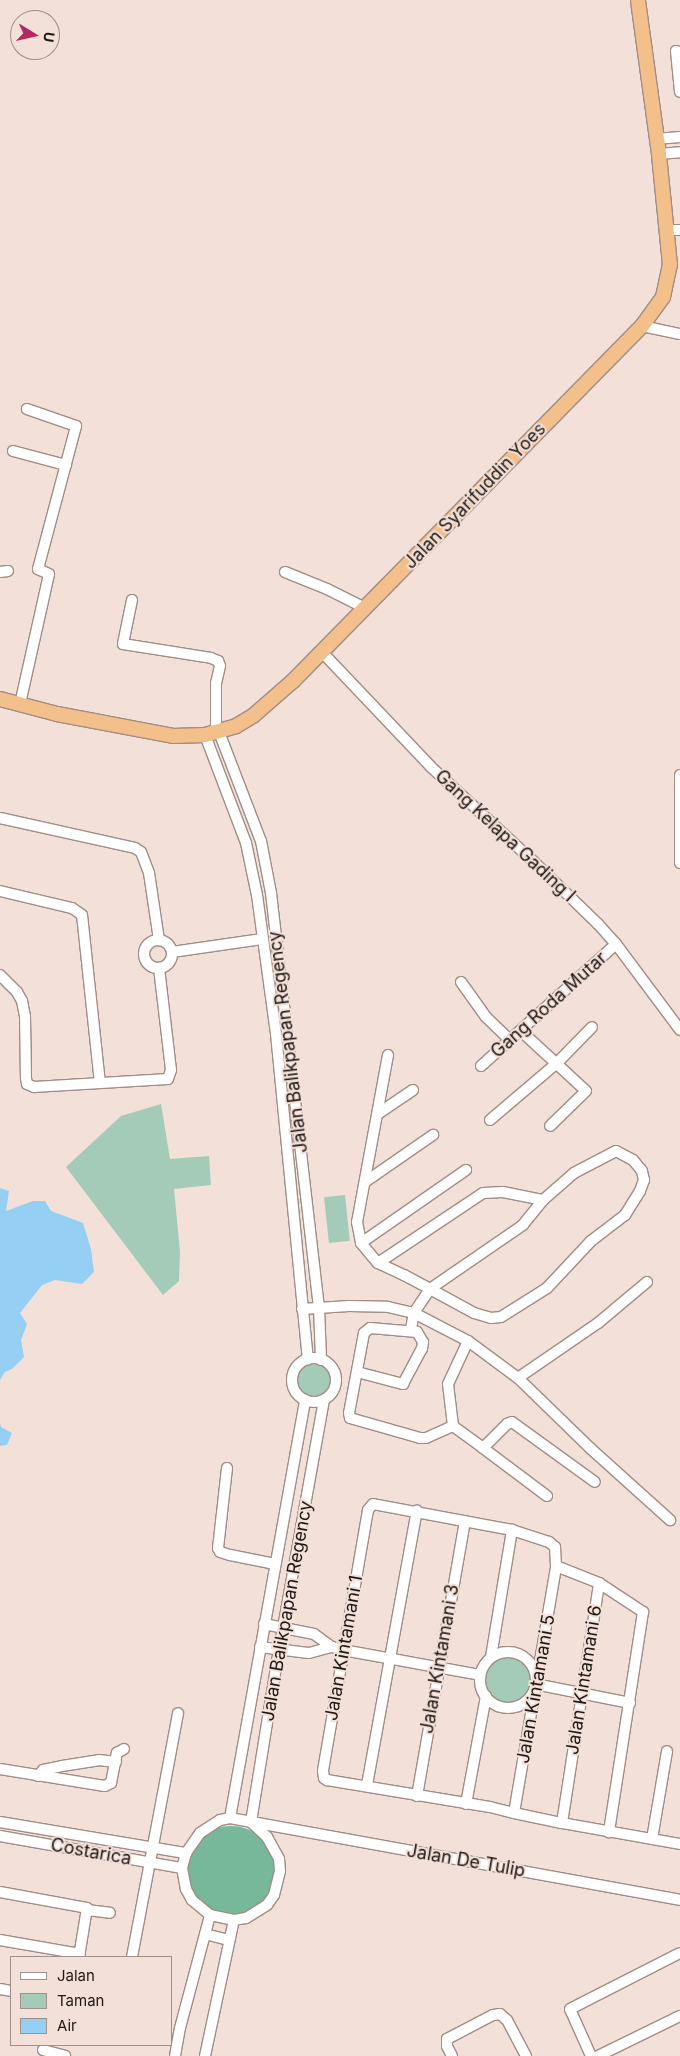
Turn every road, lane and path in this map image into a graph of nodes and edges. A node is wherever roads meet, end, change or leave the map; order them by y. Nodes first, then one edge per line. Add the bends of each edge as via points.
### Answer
1 (638, 0) edge
2 (678, 52) edge
3 (680, 92) edge
4 (680, 137) edge
5 (656, 139) junction
6 (680, 152) edge
7 (658, 154) junction
8 (674, 230) edge
9 (642, 326) junction
10 (680, 334) edge
11 (26, 409) dead end
12 (13, 451) dead end
13 (66, 465) junction
14 (285, 572) dead end
15 (132, 600) dead end
16 (365, 608) junction
17 (321, 651) junction
18 (0, 699) edge
19 (20, 704) junction
20 (220, 732) junction
21 (205, 735) junction
22 (680, 774) edge
23 (679, 809) edge
24 (0, 818) edge
25 (680, 857) edge
26 (0, 891) edge
27 (271, 898) junction
28 (258, 900) junction
29 (262, 939) junction
30 (159, 940) junction
31 (616, 944) junction
32 (172, 952) junction
33 (265, 959) junction
34 (278, 959) junction
35 (159, 968) junction
36 (0, 975) edge
37 (461, 982) dead end
38 (592, 1028) dead end
39 (680, 1030) edge
40 (521, 1031) junction
41 (281, 1033) junction
42 (510, 1040) junction
43 (388, 1056) dead end
44 (557, 1064) junction
45 (481, 1066) dead end
46 (100, 1083) junction
47 (413, 1090) dead end
48 (379, 1113) junction
49 (490, 1120) dead end
50 (550, 1126) dead end
51 (433, 1136) dead end
52 (466, 1170) dead end
53 (365, 1182) junction
54 (543, 1200) junction
55 (361, 1243) junction
56 (378, 1263) junction
57 (647, 1282) dead end
58 (430, 1289) junction
59 (319, 1307) junction
60 (302, 1309) junction
61 (414, 1313) junction
62 (411, 1329) junction
63 (468, 1341) junction
64 (308, 1360) junction
65 (321, 1360) junction
66 (356, 1372) junction
67 (518, 1378) junction
68 (305, 1400) junction
69 (324, 1400) junction
70 (453, 1426) junction
71 (483, 1448) junction
72 (227, 1468) dead end
73 (595, 1482) dead end
74 (547, 1496) dead end
75 (417, 1510) junction
76 (670, 1520) dead end
77 (465, 1522) junction
78 (512, 1530) junction
79 (275, 1564) junction
80 (556, 1566) junction
81 (599, 1583) junction
82 (264, 1624) junction
83 (283, 1628) junction
84 (260, 1647) junction
85 (332, 1647) junction
86 (279, 1650) junction
87 (343, 1650) junction
88 (492, 1657) junction
89 (391, 1660) junction
90 (438, 1668) junction
91 (480, 1676) junction
92 (536, 1684) junction
93 (581, 1692) junction
94 (486, 1696) junction
95 (630, 1703) junction
96 (178, 1713) dead end
97 (124, 1749) dead end
98 (667, 1751) dead end
99 (116, 1762) junction
100 (0, 1769) edge
101 (38, 1776) junction
102 (367, 1785) junction
103 (417, 1796) junction
104 (466, 1804) junction
105 (514, 1813) junction
106 (230, 1818) junction
107 (0, 1822) edge
108 (251, 1822) junction
109 (562, 1823) junction
110 (609, 1832) junction
111 (0, 1836) edge
112 (652, 1840) junction
113 (680, 1844) edge
114 (151, 1848) junction
115 (186, 1852) junction
116 (148, 1861) junction
117 (182, 1868) junction
118 (0, 1892) edge
119 (680, 1900) edge
120 (88, 1910) junction
121 (110, 1913) dead end
122 (210, 1915) junction
123 (234, 1920) junction
124 (205, 1934) junction
125 (0, 1940) edge
126 (229, 1940) junction
127 (680, 1953) edge
128 (79, 1956) edge
129 (132, 1956) edge
130 (680, 2016) edge
131 (43, 2050) dead end
132 (65, 2056) edge
133 (175, 2056) edge
134 (205, 2056) edge
135 (452, 2056) edge
136 (526, 2056) edge
137 (591, 2056) edge
138 (598, 2056) edge

1 - 5 highway, Jalan Syarifuddin Yoes
2 - 3 street
4 - 5 street
5 - 7 highway, Jalan Syarifuddin Yoes
6 - 7 street
7 - 8 highway, Jalan Syarifuddin Yoes
8 - 9 highway, Jalan Syarifuddin Yoes via 663,297
9 - 10 street
9 - 16 highway, Jalan Syarifuddin Yoes
11 - 13 street via 76,426
12 - 13 street
13 - 19 street via 38,569 48,574
14 - 16 street
15 - 20 street, Jalan Balikpapan Regency via 123,644 218,661 214,717
16 - 17 highway, Jalan Syarifuddin Yoes
17 - 20 highway, Jalan Syarifuddin Yoes via 254,715
17 - 31 street, Gang Kelapa Gading I via 431,767
18 - 19 highway, Jalan Syarifuddin Yoes
19 - 21 highway, Jalan Syarifuddin Yoes via 173,736
20 - 21 highway, Jalan Syarifuddin Yoes
20 - 27 street, Jalan Balikpapan Regency via 261,841
21 - 28 street, Jalan Balikpapan Regency via 246,843
22 - 23 street
23 - 25 street
24 - 30 street via 141,852 149,872
26 - 46 street via 72,908 82,915
27 - 28 street
27 - 34 street, Jalan Balikpapan Regency
28 - 29 street, Jalan Balikpapan Regency
29 - 32 street
29 - 33 street, Jalan Balikpapan Regency
30 - 32 street
30 - 35 street via 146,947 144,954 151,967
31 - 39 street, Gang Kelapa Gading I
31 - 40 street, Gang Roda Mutar
32 - 35 street via 169,963
33 - 34 street
33 - 41 street, Jalan Balikpapan Regency
34 - 41 street, Jalan Balikpapan Regency
35 - 46 street via 171,1074 163,1081
36 - 46 street via 22,1001 27,1084 34,1087
37 - 42 street via 486,1017
38 - 44 street
40 - 42 street, Gang Roda Mutar
40 - 44 street
41 - 59 street, Jalan Balikpapan Regency
41 - 60 street, Jalan Balikpapan Regency
42 - 45 street, Gang Roda Mutar
43 - 48 street
44 - 49 street
44 - 50 street via 586,1091
47 - 48 street
48 - 53 street
51 - 53 street
52 - 55 street
53 - 55 street via 357,1222
54 - 56 street via 503,1192 483,1194
54 - 58 street via 523,1225
54 - 58 street via 574,1173 616,1151 633,1160 642,1171 644,1180 640,1191 625,1215 591,1241 547,1288 502,1317 491,1318 474,1313
55 - 56 street
56 - 58 street
57 - 67 street via 598,1323
58 - 61 street
59 - 60 street
59 - 61 street via 388,1307
59 - 65 street, Jalan Balikpapan Regency
60 - 64 street, Jalan Balikpapan Regency
61 - 62 street
61 - 63 street
62 - 66 street via 367,1330
62 - 66 street via 420,1336 422,1349 403,1384
63 - 67 street
63 - 70 street via 448,1384
64 - 65 street
64 - 68 street via 297,1367 292,1379 296,1392
65 - 69 street, Jalan Balikpapan Regency via 331,1366 336,1376 332,1393
66 - 70 street via 349,1414 355,1421 420,1438
67 - 76 street
68 - 69 street
68 - 79 street, Jalan Balikpapan Regency
69 - 83 street, Jalan Balikpapan Regency
70 - 71 street
71 - 73 street via 512,1422
71 - 74 street
72 - 79 street via 218,1548 230,1556
75 - 77 street
75 - 87 street, Jalan Kintamani 1 via 373,1504 368,1510
75 - 89 street
77 - 78 street
77 - 90 street, Jalan Kintamani 3
78 - 80 street via 549,1542 555,1547
78 - 88 street
79 - 82 street, Jalan Balikpapan Regency
80 - 81 street, Jalan Kintamani 6
80 - 92 street, Jalan Kintamani 5
81 - 93 street, Jalan Kintamani 6
81 - 95 street via 643,1612
82 - 83 street
82 - 84 street, Jalan Balikpapan Regency
83 - 85 street via 314,1634
83 - 86 street, Jalan Balikpapan Regency
84 - 86 street
84 - 106 street, Jalan Balikpapan Regency
85 - 86 street via 308,1653
85 - 87 street
86 - 108 street, Jalan Balikpapan Regency
87 - 89 street
87 - 102 street, Jalan Kintamani 1 via 324,1778
88 - 91 street via 482,1668
88 - 92 street via 505,1652 519,1654 534,1669
89 - 90 street
89 - 102 street
90 - 91 street
90 - 103 street, Jalan Kintamani 3
91 - 94 street
92 - 93 street
92 - 94 street via 530,1697 511,1707 497,1705
92 - 105 street, Jalan Kintamani 5
93 - 95 street
93 - 109 street, Jalan Kintamani 6
94 - 104 street
95 - 110 street
96 - 114 street
97 - 99 street via 117,1753
98 - 112 street
99 - 101 street via 99,1760 62,1766 43,1770
99 - 101 street via 111,1783 105,1786
100 - 101 street
102 - 103 street
103 - 104 street
104 - 105 street
105 - 109 street
106 - 108 street
106 - 115 street via 220,1820 200,1833
107 - 114 street, Costarica
108 - 119 street, Jalan De Tulip
108 - 123 street via 274,1847 280,1871 279,1883 271,1900 258,1912
109 - 110 street
110 - 112 street
111 - 116 street, Costarica
112 - 113 street
114 - 115 street, Costarica
114 - 116 street
115 - 117 street
116 - 117 street, Costarica
116 - 129 street
117 - 122 street via 192,1900
118 - 120 street
120 - 121 street
120 - 128 street
122 - 123 street
122 - 124 street
123 - 126 street
124 - 126 street
124 - 133 street
125 - 128 street
126 - 134 street
127 - 137 street via 570,2009
130 - 138 street
131 - 132 street
135 - 136 street via 447,2039 500,2014 507,2020

